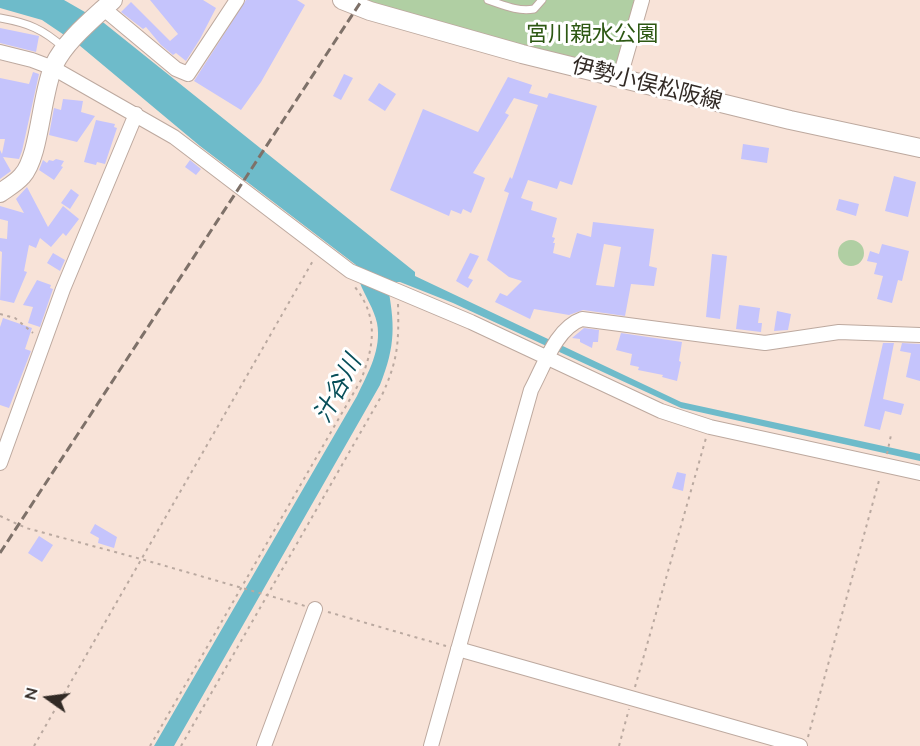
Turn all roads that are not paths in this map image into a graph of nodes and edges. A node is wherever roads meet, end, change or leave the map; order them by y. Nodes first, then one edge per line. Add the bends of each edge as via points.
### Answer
1 (237, 0) edge
2 (342, 0) edge
3 (488, 0) edge
4 (542, 0) edge
5 (642, 0) edge
6 (107, 5) edge
7 (0, 18) edge
8 (65, 48) junction
9 (0, 52) edge
10 (52, 68) junction
11 (620, 77) junction
12 (136, 114) junction
13 (920, 148) edge
14 (0, 193) edge
15 (920, 335) edge
16 (549, 358) junction
17 (0, 463) edge
18 (920, 473) edge
19 (315, 609) road end
20 (458, 649) junction
21 (264, 746) edge
22 (431, 746) edge
23 (800, 746) edge

1 - 6 street via 188,74 176,69
2 - 11 main road, 伊勢小俣松阪線 via 522,54
3 - 4 lane via 526,10 534,9
5 - 11 street
6 - 8 main road
7 - 8 lane via 32,26
8 - 10 main road
9 - 10 street
10 - 12 street
10 - 14 main road via 28,167 23,176
11 - 13 main road, 伊勢小俣松阪線
12 - 16 street via 174,137 346,268
12 - 17 street via 63,289
15 - 16 street via 839,332 765,343 582,319 558,337
16 - 18 street via 661,411 710,427 885,460
16 - 20 street via 531,390
19 - 21 street
20 - 22 street
20 - 23 street

